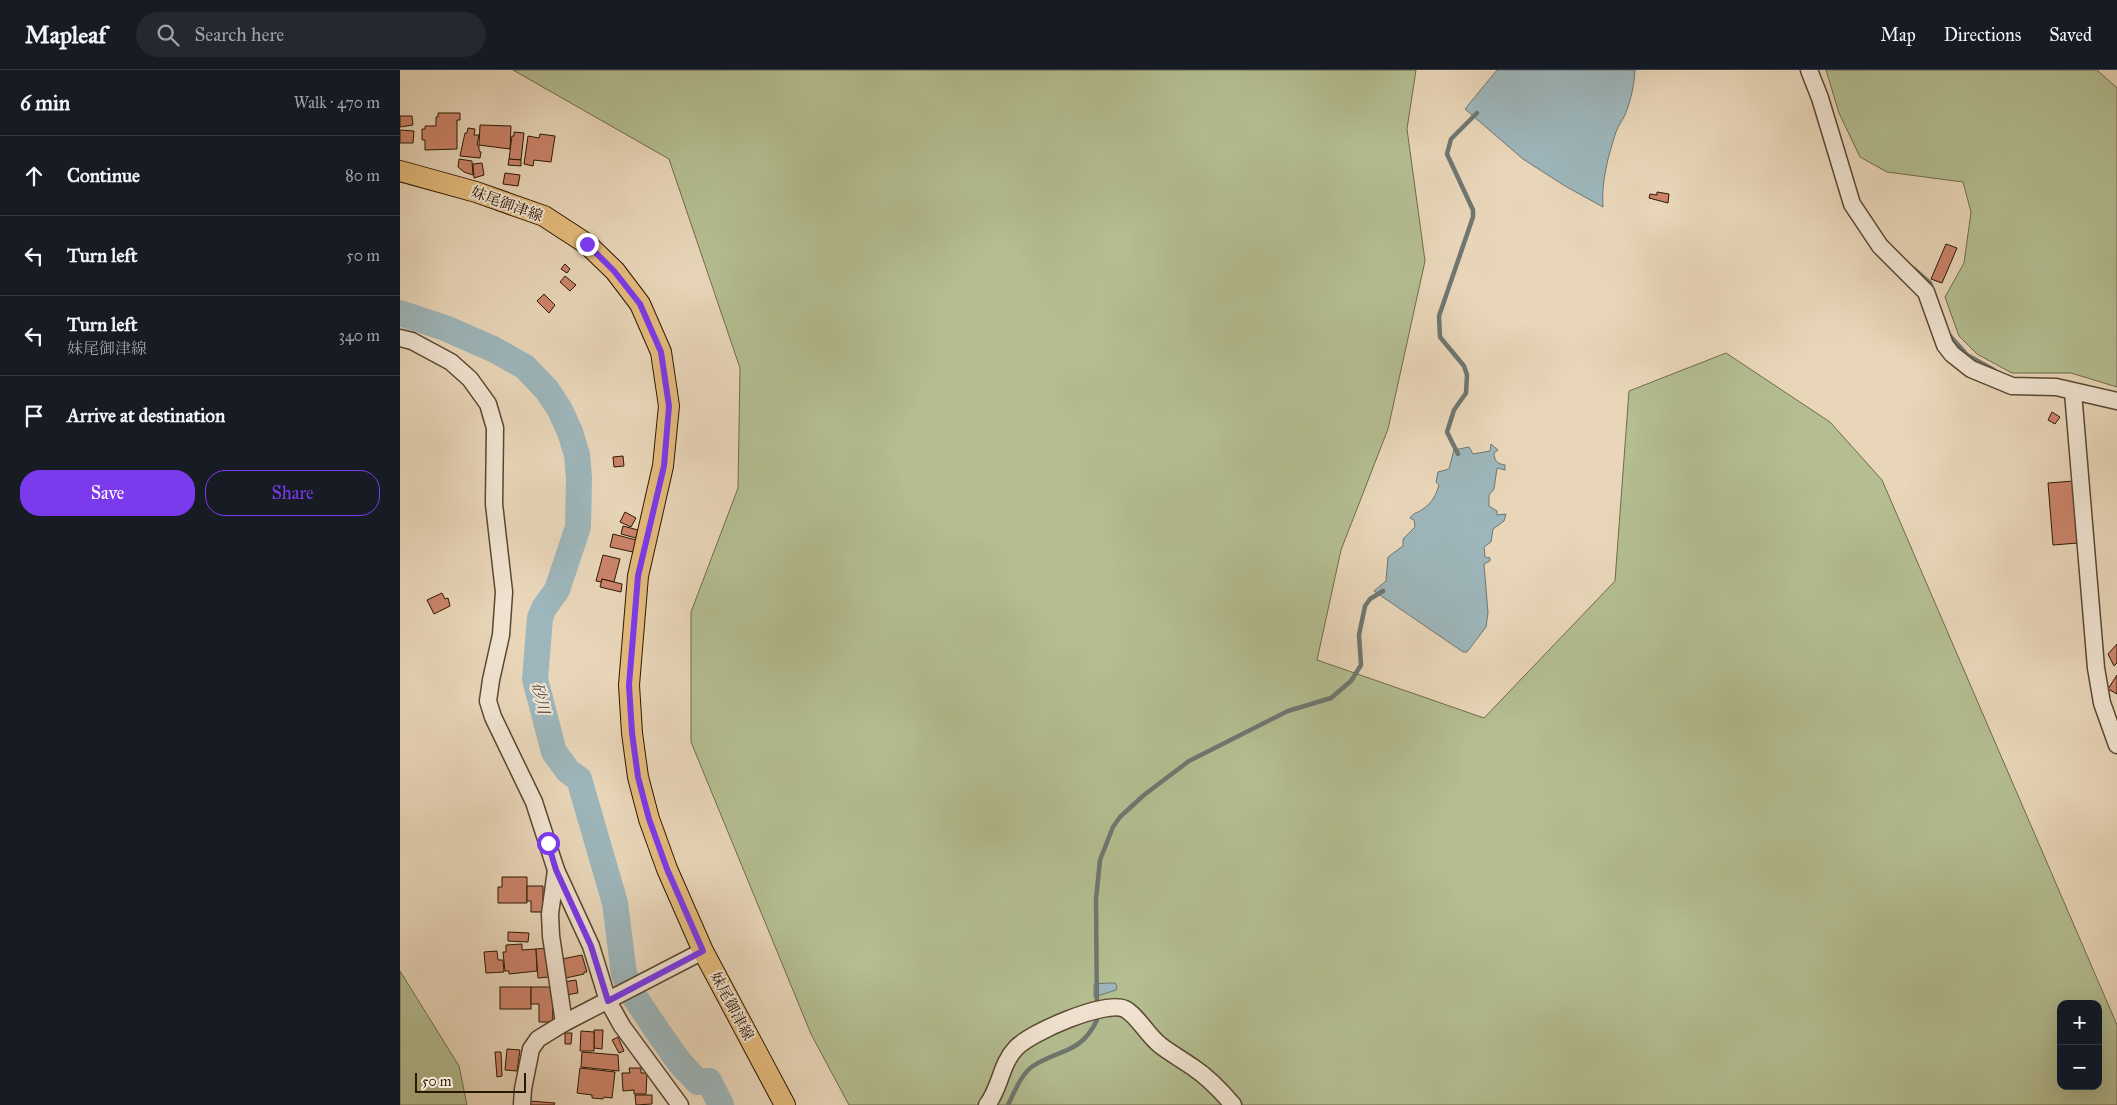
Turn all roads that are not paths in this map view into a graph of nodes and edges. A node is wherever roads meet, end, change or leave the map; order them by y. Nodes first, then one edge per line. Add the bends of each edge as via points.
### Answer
1 (1809, 70) edge
2 (400, 171) edge
3 (400, 338) edge
4 (2073, 392) junction
5 (2117, 401) edge
6 (2117, 745) edge
7 (556, 870) junction
8 (703, 951) junction
9 (610, 1000) junction
10 (564, 1023) junction
11 (522, 1105) edge
12 (680, 1105) edge
13 (785, 1105) edge
14 (987, 1105) edge
15 (1233, 1105) edge

1 - 4 street via 1852,204 1880,246 1926,292 1945,346 1971,369 2012,386 2056,387
2 - 8 main road, 妹尾御津線 via 476,192 544,216 587,244 640,304 661,352 669,406 664,466 638,576 629,685 632,733 638,777 649,819
3 - 7 street via 451,362 470,379 488,404 495,428 494,504 504,592 501,635 488,701 534,802
4 - 5 street
4 - 6 street via 2096,668 2102,702
7 - 9 street via 591,946
7 - 10 street via 550,914 551,936
8 - 9 street
8 - 13 main road, 妹尾御津線
9 - 10 street
9 - 12 street via 622,1026
10 - 11 street via 538,1039 531,1050
14 - 15 street via 1005,1062 1018,1046 1039,1032 1096,1010 1125,1009 1160,1045 1214,1084

